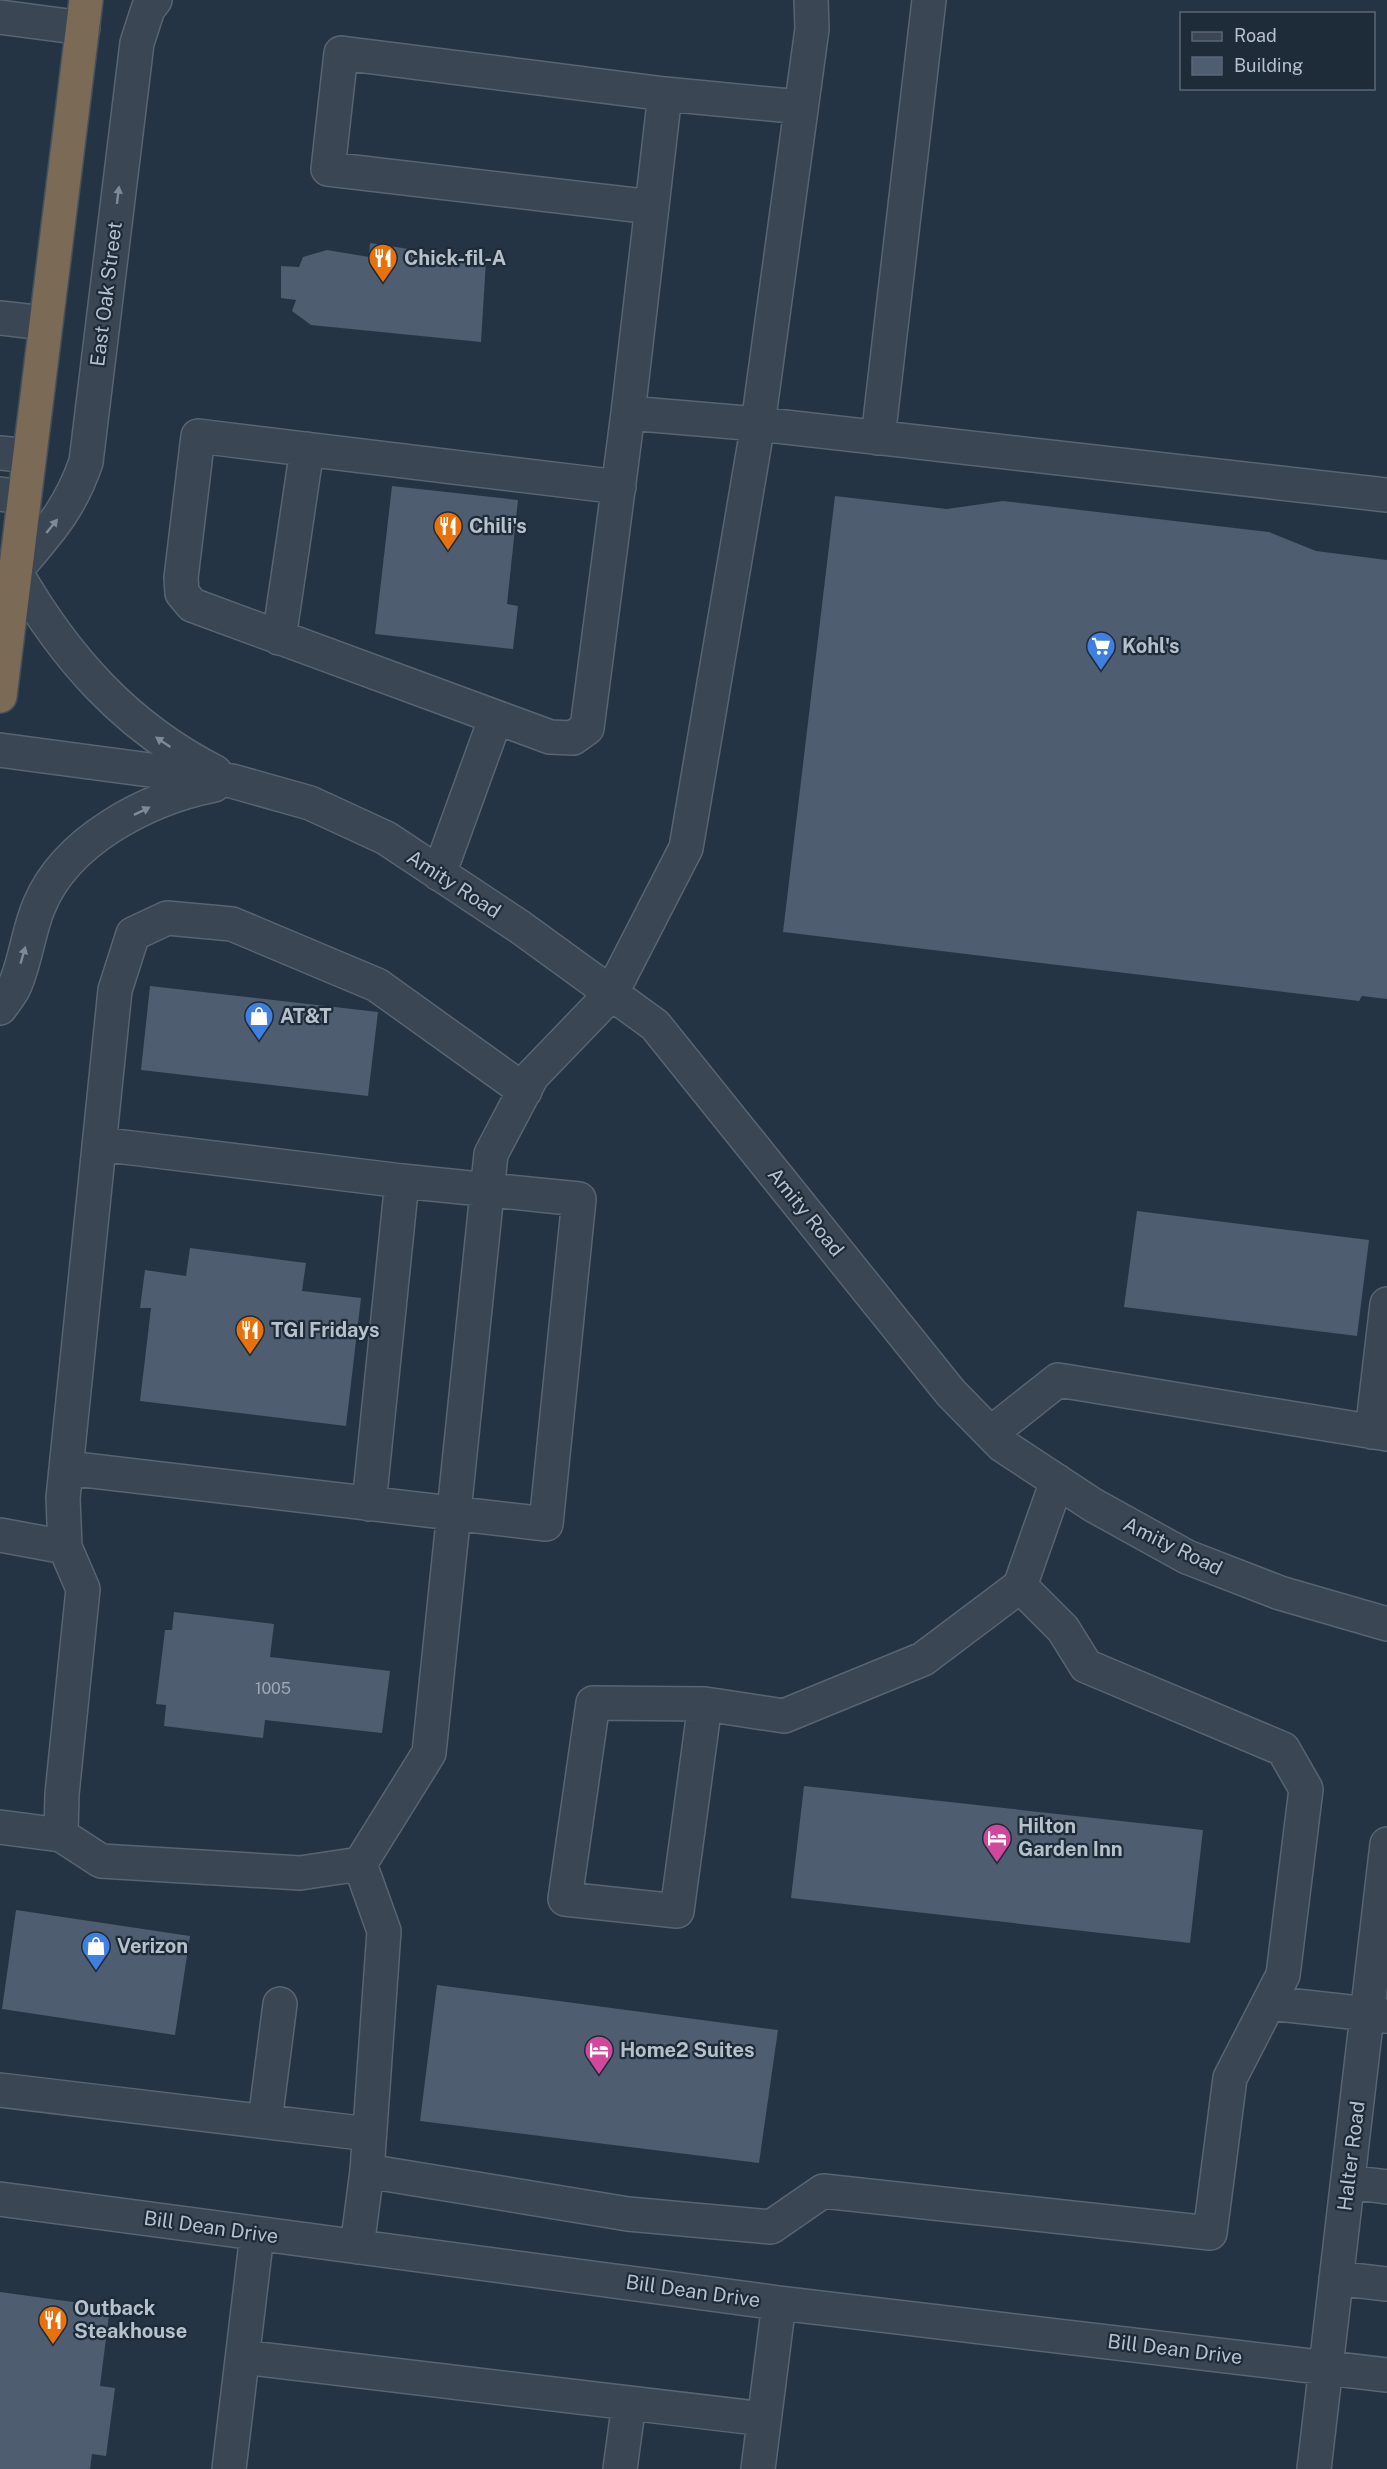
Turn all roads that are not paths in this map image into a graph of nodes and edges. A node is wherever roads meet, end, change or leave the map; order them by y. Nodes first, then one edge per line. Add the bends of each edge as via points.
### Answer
1 (156, 0) edge
2 (811, 0) edge
3 (929, 0) edge
4 (84, 14) edge
5 (0, 17) edge
6 (665, 94) junction
7 (801, 106) junction
8 (652, 207) junction
9 (0, 318) edge
10 (44, 323) junction
11 (628, 413) junction
12 (758, 424) junction
13 (878, 438) junction
14 (307, 449) junction
15 (14, 454) edge
16 (619, 487) junction
17 (12, 495) edge
18 (1387, 495) edge
19 (15, 571) junction
20 (279, 638) junction
21 (0, 696) edge
22 (496, 717) junction
23 (0, 750) edge
24 (232, 781) junction
25 (439, 874) junction
26 (611, 994) junction
27 (0, 1008) edge
28 (525, 1091) junction
29 (99, 1144) junction
30 (402, 1181) junction
31 (488, 1190) junction
32 (1387, 1304) edge
33 (991, 1433) junction
34 (1380, 1433) edge
35 (66, 1468) junction
36 (1057, 1481) junction
37 (369, 1504) junction
38 (454, 1515) junction
39 (0, 1535) edge
40 (65, 1547) junction
41 (1020, 1586) junction
42 (1387, 1624) edge
43 (705, 1704) junction
44 (0, 1827) edge
45 (61, 1835) junction
46 (1387, 1844) edge
47 (360, 1864) junction
48 (1269, 2003) junction
49 (280, 2004) dead end
50 (1377, 2015) edge
51 (1373, 2085) edge
52 (0, 2090) edge
53 (265, 2121) junction
54 (369, 2134) junction
55 (367, 2171) junction
56 (1348, 2182) junction
57 (1387, 2187) edge
58 (0, 2199) edge
59 (258, 2234) junction
60 (357, 2247) junction
61 (1336, 2278) junction
62 (1387, 2284) edge
63 (779, 2303) junction
64 (243, 2357) junction
65 (1326, 2367) junction
66 (1387, 2375) edge
67 (629, 2403) junction
68 (764, 2419) junction
69 (229, 2469) edge
70 (620, 2469) edge
71 (758, 2469) edge
72 (1314, 2469) edge

19 -> 1 street, East Oak Street via 58,520 75,493 86,462 137,44 148,9
2 - 7 street via 812,29
3 - 13 street
4 - 5 street
4 - 10 highway
6 - 7 street
6 - 8 street
6 - 8 street via 341,53 328,169
7 - 12 street
8 - 11 street
9 - 10 street
10 - 15 highway
11 - 12 street
11 - 16 street
12 - 13 street
12 - 26 street via 686,848
13 - 18 street
14 - 16 street
14 - 20 street
14 - 20 street via 198,436 182,592 192,606
15 - 17 highway
16 - 22 street via 587,728 573,738 550,736
17 - 19 highway
19 - 21 highway
24 -> 19 street, Amity Road via 160,740 112,700 45,623
20 - 22 street
22 - 25 street
23 - 24 street, Amity Road
24 - 25 street, Amity Road via 310,803 386,838
27 -> 24 street via 15,987 39,904 63,867 123,820 174,796
25 - 26 street, Amity Road
26 - 28 street via 532,1076
26 - 33 street, Amity Road via 655,1025 951,1393
28 - 29 street via 377,985 232,924 167,918 133,934 115,990
28 - 31 street via 491,1154
29 - 30 street
29 - 35 street
30 - 31 street
30 - 37 street
31 - 38 street
31 - 38 street via 579,1199 546,1524
32 - 34 street
33 - 34 street via 1058,1380
33 - 36 street, Amity Road via 1002,1445
35 - 37 street
35 - 40 street
36 - 41 street
36 - 42 street, Amity Road via 1187,1557 1280,1593
37 - 38 street
38 - 47 street via 429,1753
39 - 40 street
40 - 45 street via 83,1589
41 - 43 street via 923,1659 784,1716
41 - 48 street via 1063,1629 1086,1666 1283,1749 1306,1789 1283,1975
43 - 43 street via 593,1703 565,1899 677,1911
44 - 45 street
45 - 47 street via 101,1861 300,1873
46 - 50 street, Halter Road
47 - 54 street via 384,1931
48 - 50 street
48 - 55 street via 1230,2078 1210,2233 823,2190 771,2227 628,2214
49 - 53 street
50 - 51 street, Halter Road
51 - 56 street, Halter Road
52 - 53 street
53 - 54 street
54 - 55 street
55 - 60 street
56 - 57 street
56 - 61 street, Halter Road
58 - 59 street, Bill Dean Drive
59 - 60 street, Bill Dean Drive
59 - 64 street
60 - 63 street, Bill Dean Drive
61 - 62 street
61 - 65 street, Halter Road
63 - 65 street, Bill Dean Drive
63 - 68 street
64 - 67 street
64 - 69 street
65 - 66 street, Bill Dean Drive
65 - 72 street, Halter Road
67 - 68 street
67 - 70 street
68 - 71 street

